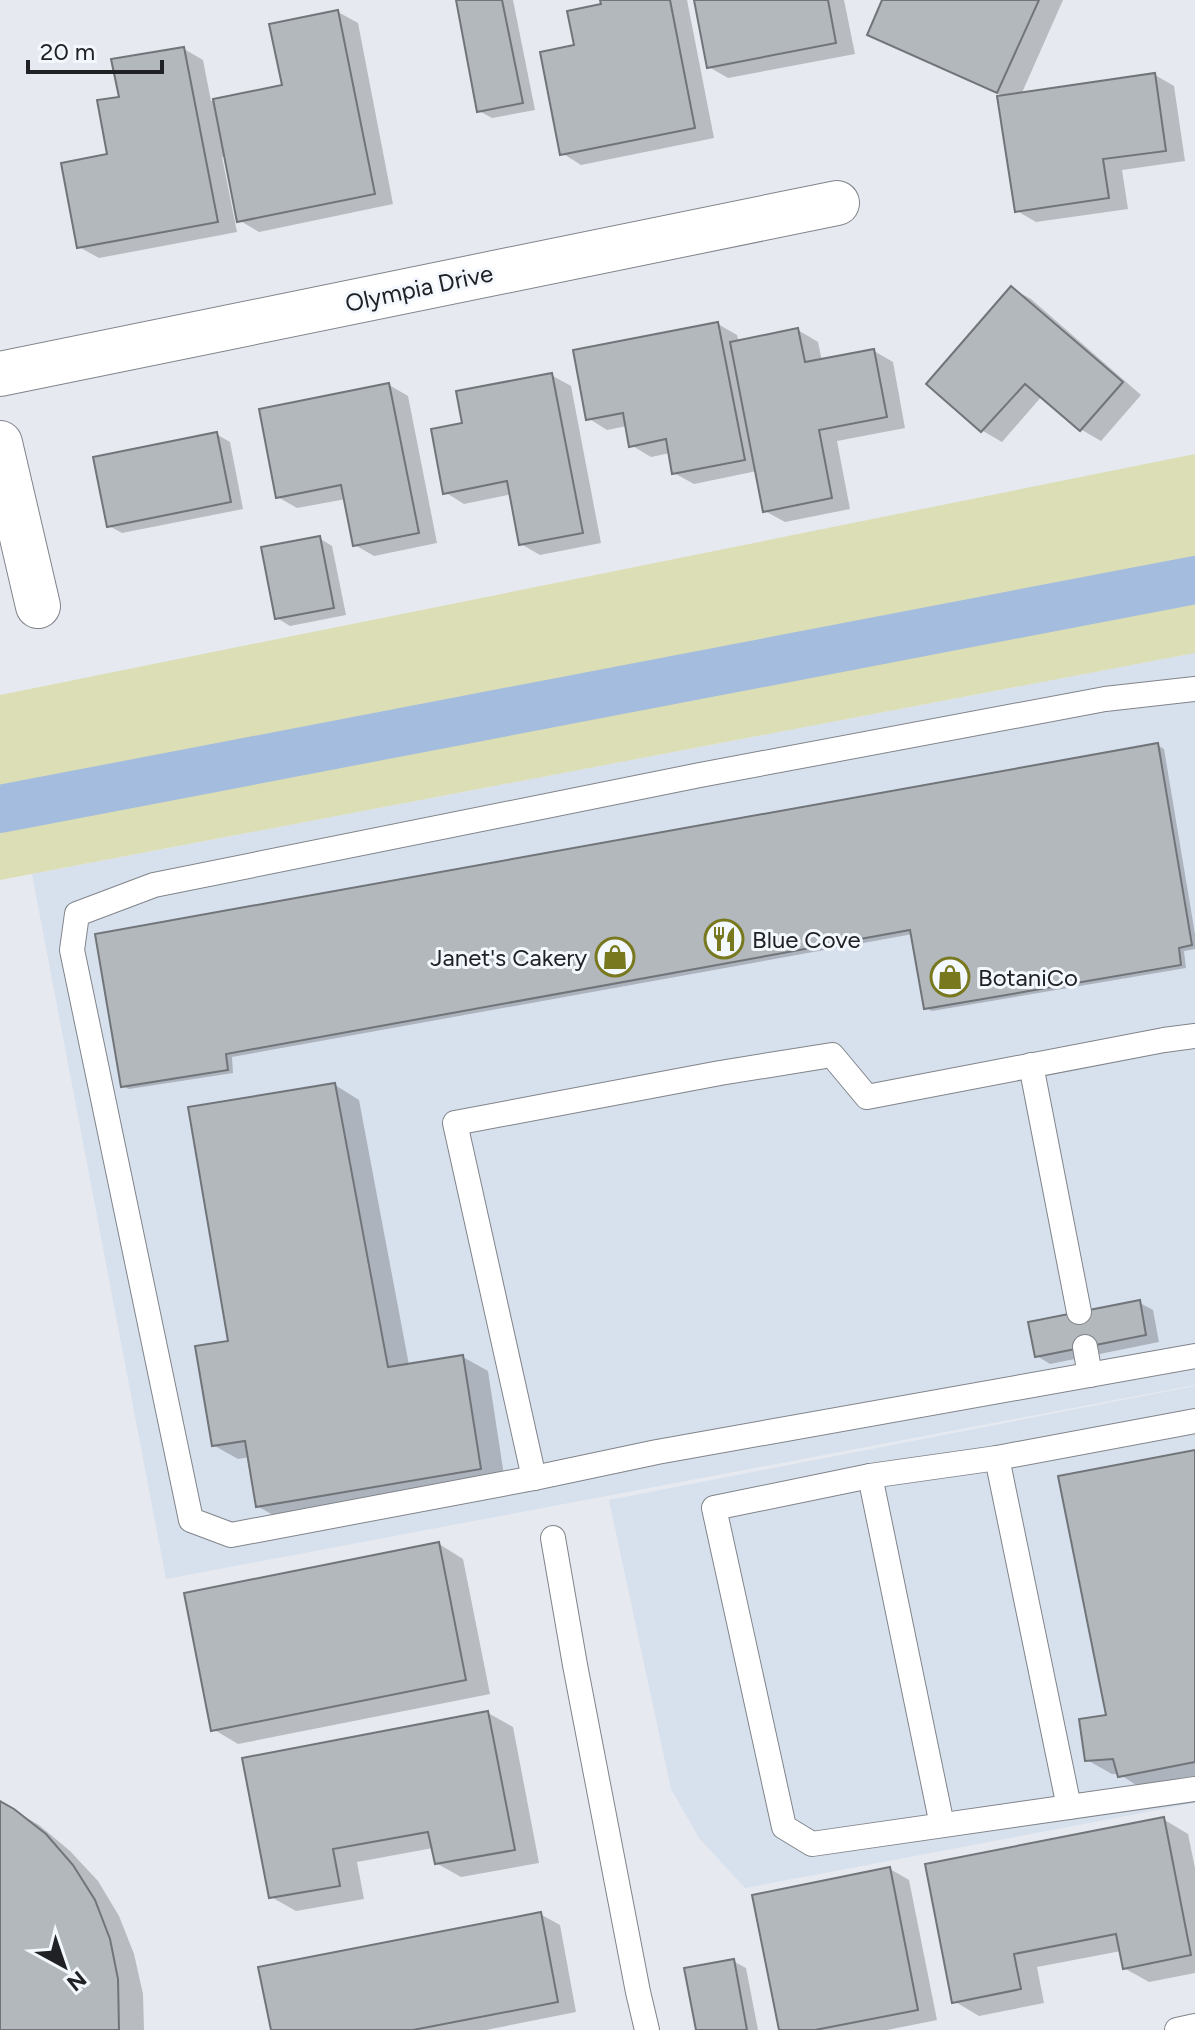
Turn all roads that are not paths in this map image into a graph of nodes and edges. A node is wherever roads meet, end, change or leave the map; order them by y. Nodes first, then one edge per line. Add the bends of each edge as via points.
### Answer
1 (837, 203) dead end
2 (0, 374) edge
3 (0, 443) edge
4 (38, 606) dead end
5 (1195, 689) edge
6 (1195, 1036) edge
7 (1031, 1065) junction
8 (1079, 1312) dead end
9 (1085, 1347) dead end
10 (1195, 1356) edge
11 (1090, 1375) junction
12 (1195, 1421) edge
13 (997, 1458) junction
14 (870, 1476) junction
15 (534, 1478) junction
16 (553, 1538) dead end
17 (1195, 1789) edge
18 (1069, 1807) junction
19 (942, 1825) junction
20 (1195, 2026) edge
21 (647, 2030) edge
22 (1177, 2030) edge

1 - 2 street, Olympia Drive
3 - 4 street
5 - 15 lane via 1105,699 685,778 154,885 77,914 72,950 191,1520 231,1535
6 - 7 lane
7 - 8 lane
7 - 15 lane via 867,1097 832,1055 455,1123
9 - 11 lane
10 - 11 lane
11 - 15 lane
12 - 13 lane
13 - 14 lane
13 - 18 lane
14 - 19 lane
14 - 19 lane via 714,1508 784,1827 812,1844
16 - 21 lane
17 - 18 lane
18 - 19 lane
20 - 22 lane

